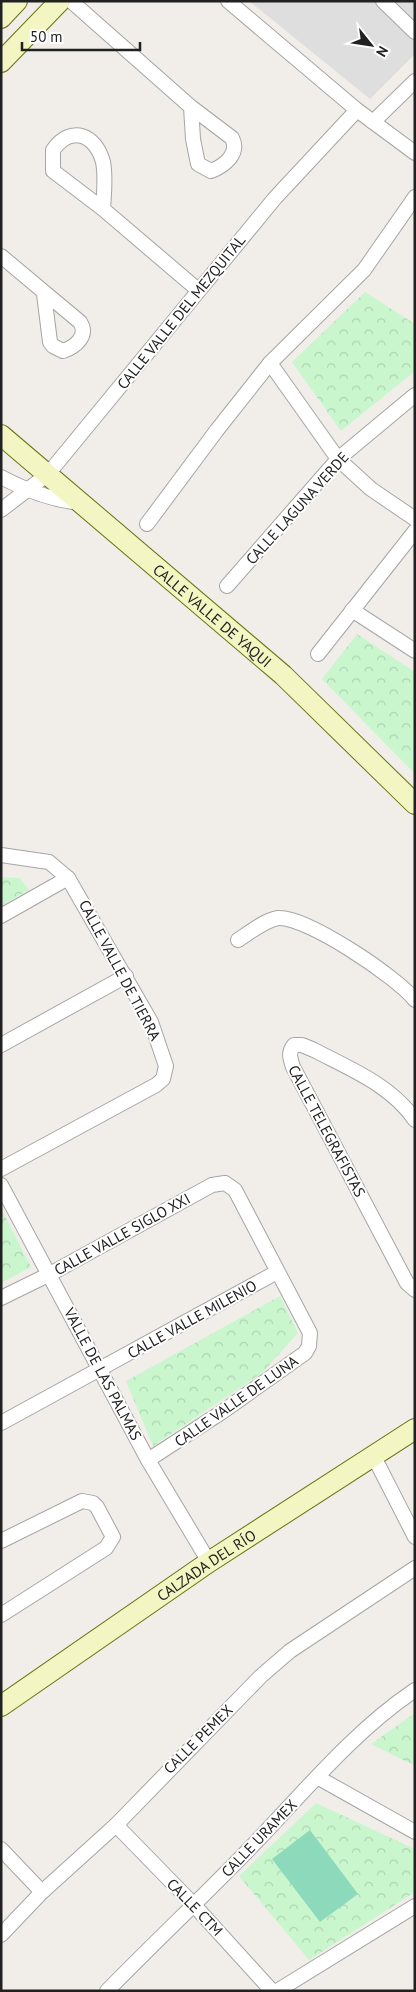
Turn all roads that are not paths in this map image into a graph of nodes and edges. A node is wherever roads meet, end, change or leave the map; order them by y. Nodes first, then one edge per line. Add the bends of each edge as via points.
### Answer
1 (17, 1) edge
2 (60, 1) edge
3 (71, 1) edge
4 (228, 1) edge
5 (382, 1) edge
6 (1, 18) edge
7 (415, 32) edge
8 (1, 62) edge
9 (415, 81) edge
10 (191, 107) dead end
11 (357, 110) junction
12 (373, 122) junction
13 (415, 153) edge
14 (415, 197) edge
15 (103, 209) junction
16 (1, 256) edge
17 (198, 290) junction
18 (44, 294) dead end
19 (270, 363) junction
20 (415, 395) edge
21 (1, 435) edge
22 (338, 459) junction
23 (48, 474) junction
24 (1, 477) edge
25 (26, 491) junction
26 (82, 503) junction
27 (1, 510) edge
28 (415, 519) edge
29 (147, 524) dead end
30 (415, 532) edge
31 (227, 586) dead end
32 (352, 610) junction
33 (415, 651) edge
34 (318, 654) dead end
35 (415, 804) edge
36 (1, 855) edge
37 (68, 878) junction
38 (1, 916) edge
39 (238, 940) dead end
40 (126, 976) junction
41 (415, 1000) edge
42 (1, 1045) edge
43 (415, 1120) edge
44 (1, 1169) edge
45 (1, 1185) edge
46 (277, 1272) junction
47 (50, 1274) junction
48 (415, 1290) edge
49 (1, 1298) edge
50 (100, 1369) junction
51 (1, 1422) edge
52 (415, 1429) edge
53 (372, 1455) junction
54 (148, 1460) junction
55 (415, 1537) edge
56 (1, 1541) edge
57 (209, 1562) junction
58 (415, 1568) edge
59 (1, 1615) edge
60 (415, 1690) edge
61 (1, 1706) edge
62 (317, 1777) junction
63 (116, 1825) junction
64 (415, 1832) edge
65 (1, 1849) edge
66 (42, 1892) junction
67 (193, 1904) junction
68 (415, 1906) edge
69 (1, 1935) edge
70 (107, 1991) edge
71 (272, 1991) edge
72 (277, 1991) edge

1 - 6 street
2 - 8 street
3 - 10 street
4 - 11 street
5 - 7 street
9 - 12 street
11 - 12 street
11 - 17 street, CALLE VALLE DEL MEZQUITAL via 275,198
12 - 13 street
14 - 19 street via 364,270
15 - 15 street via 104,173 98,152 82,136 65,137 53,150 53,171
15 - 17 street
16 - 18 street
17 - 23 street, CALLE VALLE DEL MEZQUITAL
19 - 22 street
19 - 29 street
20 - 22 street, CALLE LAGUNA VERDE
21 - 23 street, CALLE VALLE DE YAQUI
22 - 28 street via 371,489
22 - 31 street, CALLE LAGUNA VERDE
23 - 25 street, CALLE VALLE DEL MEZQUITAL
23 - 26 street, CALLE VALLE DE YAQUI
24 - 25 street
25 - 26 street
25 - 27 street, CALLE VALLE DEL MEZQUITAL
26 - 35 street, CALLE VALLE DE YAQUI via 283,675
30 - 32 street
32 - 33 street
32 - 34 street
36 - 37 street, CALLE VALLE DE TIERRA via 50,862
37 - 38 street
37 - 40 street, CALLE VALLE DE TIERRA
39 - 41 street via 276,918 290,918 383,971
40 - 42 street
40 - 44 street, CALLE VALLE DE TIERRA via 151,1022 165,1057 163,1079
43 - 48 street, CALLE TELEGRAFISTAS via 396,1096 382,1087 308,1047 294,1045 290,1049 292,1067 407,1283
45 - 47 street, VALLE DE LAS PALMAS
46 - 47 street, CALLE VALLE SIGLO XXI via 239,1196 231,1185 225,1183 212,1184
46 - 50 street, CALLE VALLE MILENIO
46 - 54 street, CALLE VALLE DE LUNA via 310,1333 310,1346 305,1353 222,1412
47 - 49 street, CALLE VALLE SIGLO XXI
47 - 50 street, VALLE DE LAS PALMAS
50 - 51 street, CALLE VALLE MILENIO
50 - 54 street, VALLE DE LAS PALMAS
52 - 53 street, CALZADA DEL RÍO
53 - 55 street
53 - 57 street, CALZADA DEL RÍO
54 - 57 street, VALLE DE LAS PALMAS
56 - 59 street via 82,1501 97,1506 113,1537 106,1548
57 - 61 street, CALZADA DEL RÍO
58 - 63 street, CALLE PEMEX via 290,1651 260,1676
60 - 62 street, CALLE URAMEX via 372,1724
62 - 64 street
62 - 67 street, CALLE URAMEX
63 - 66 street, CALLE PEMEX
63 - 67 street, CALLE CTM
65 - 66 street
66 - 69 street, CALLE PEMEX
67 - 70 street, CALLE URAMEX
67 - 71 street, CALLE CTM
68 - 72 street

